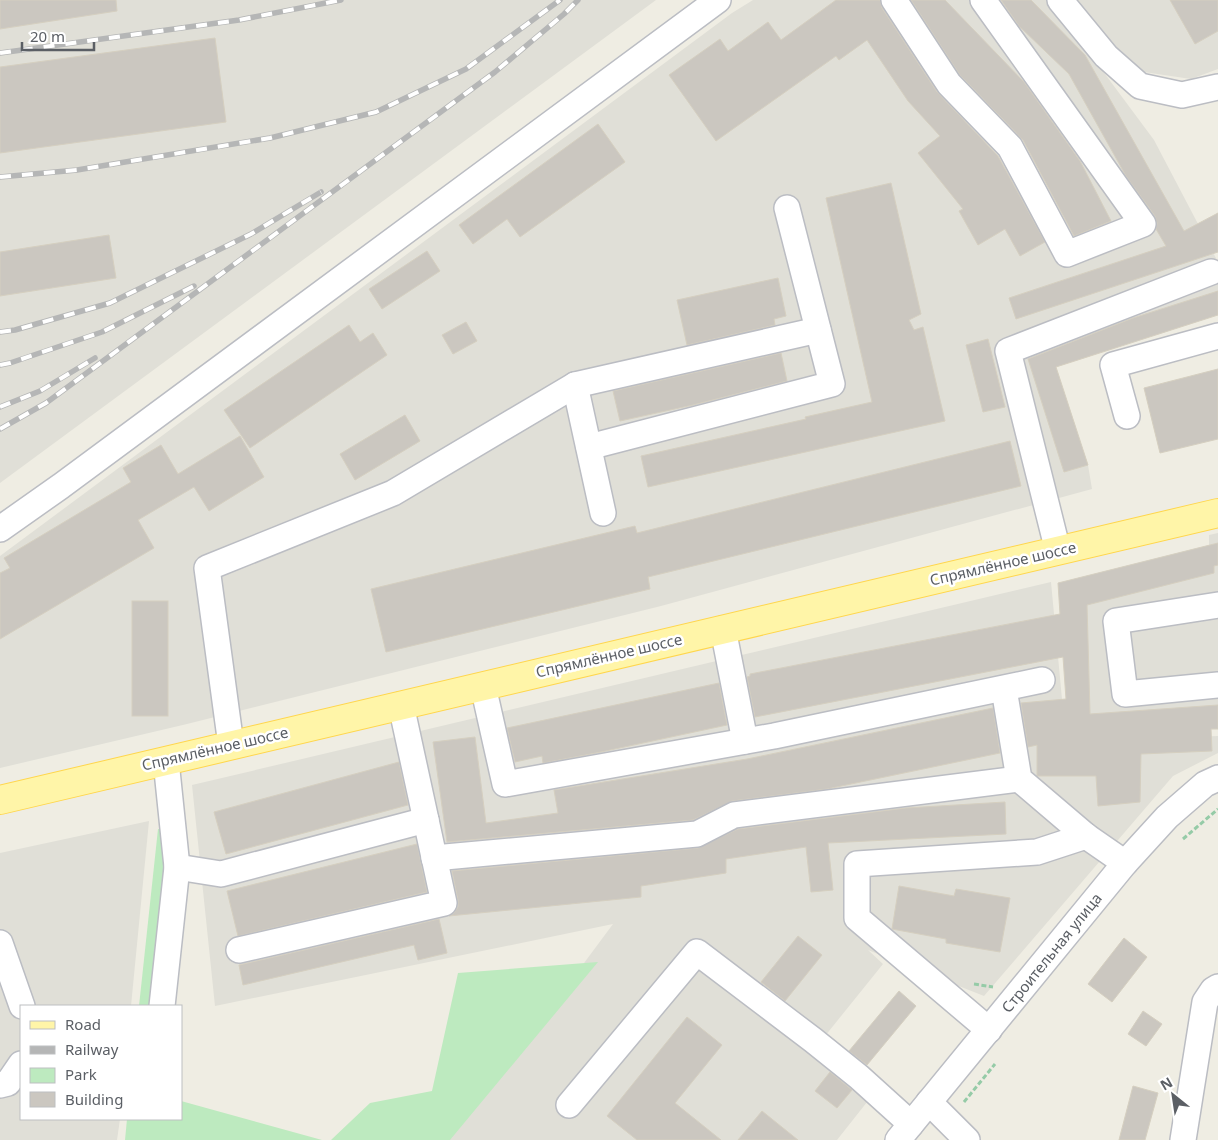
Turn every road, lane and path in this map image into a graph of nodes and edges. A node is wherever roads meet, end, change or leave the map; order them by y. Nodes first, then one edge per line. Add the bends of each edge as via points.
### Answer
1 (718, 0) edge
2 (894, 0) edge
3 (983, 0) edge
4 (1060, 0) edge
5 (1218, 87) edge
6 (787, 208) dead end
7 (1211, 272) dead end
8 (818, 330) junction
9 (1218, 336) edge
10 (575, 385) junction
11 (1127, 416) dead end
12 (589, 448) junction
13 (603, 512) dead end
14 (1218, 514) edge
15 (0, 529) edge
16 (1058, 551) junction
17 (1218, 605) edge
18 (723, 629) junction
19 (1042, 680) dead end
20 (1218, 685) edge
21 (483, 686) junction
22 (1004, 689) junction
23 (401, 705) junction
24 (745, 741) junction
25 (231, 745) junction
26 (166, 760) junction
27 (1218, 778) edge
28 (1019, 779) junction
29 (0, 800) edge
30 (1218, 809) edge
31 (426, 820) junction
32 (1086, 836) junction
33 (1179, 842) dead end
34 (434, 858) junction
35 (1125, 864) junction
36 (177, 867) junction
37 (0, 942) edge
38 (239, 950) dead end
39 (1218, 987) edge
40 (22, 1005) edge
41 (162, 1005) edge
42 (989, 1030) junction
43 (997, 1061) dead end
44 (20, 1065) edge
45 (0, 1085) edge
46 (929, 1102) junction
47 (569, 1105) dead end
48 (949, 1122) junction
49 (905, 1132) edge
50 (967, 1140) edge
51 (1183, 1140) edge

1 - 15 street
2 - 3 street via 949,84 1010,147 1067,254 1143,224
4 - 5 street via 1106,56 1140,86 1182,94
6 - 8 street
7 - 16 street via 1008,351
8 - 10 street
8 - 12 street via 832,384
9 - 11 street via 1113,365
10 - 12 street
10 - 25 street via 393,493 207,568
12 - 13 street
14 - 16 main road, Спрямлённое шоссе
16 - 18 main road, Спрямлённое шоссе
17 - 20 street via 1116,621 1125,694
18 - 21 main road, Спрямлённое шоссе
18 - 24 street
19 - 22 street
21 - 23 main road, Спрямлённое шоссе
21 - 24 street via 505,784
22 - 24 street
22 - 28 street
23 - 25 main road, Спрямлённое шоссе
23 - 31 street
25 - 26 main road, Спрямлённое шоссе
26 - 29 main road, Спрямлённое шоссе
26 - 36 street
27 - 35 street, Строительная улица via 1205,784 1167,817
28 - 32 street
28 - 34 street via 734,815 697,834
30 - 33 path
31 - 34 street
31 - 36 street via 221,874
32 - 35 street
32 - 42 street via 1038,852 857,864 857,918
34 - 38 street via 444,903
35 - 42 street, Строительная улица
36 - 41 street
37 - 40 street
39 - 51 street via 1212,990 1205,1002
42 - 46 street, Строительная улица
43 - 48 path
44 - 45 street via 8,1083
46 - 48 street
46 - 49 street, Строительная улица
47 - 49 street via 697,952 859,1077
48 - 50 street

